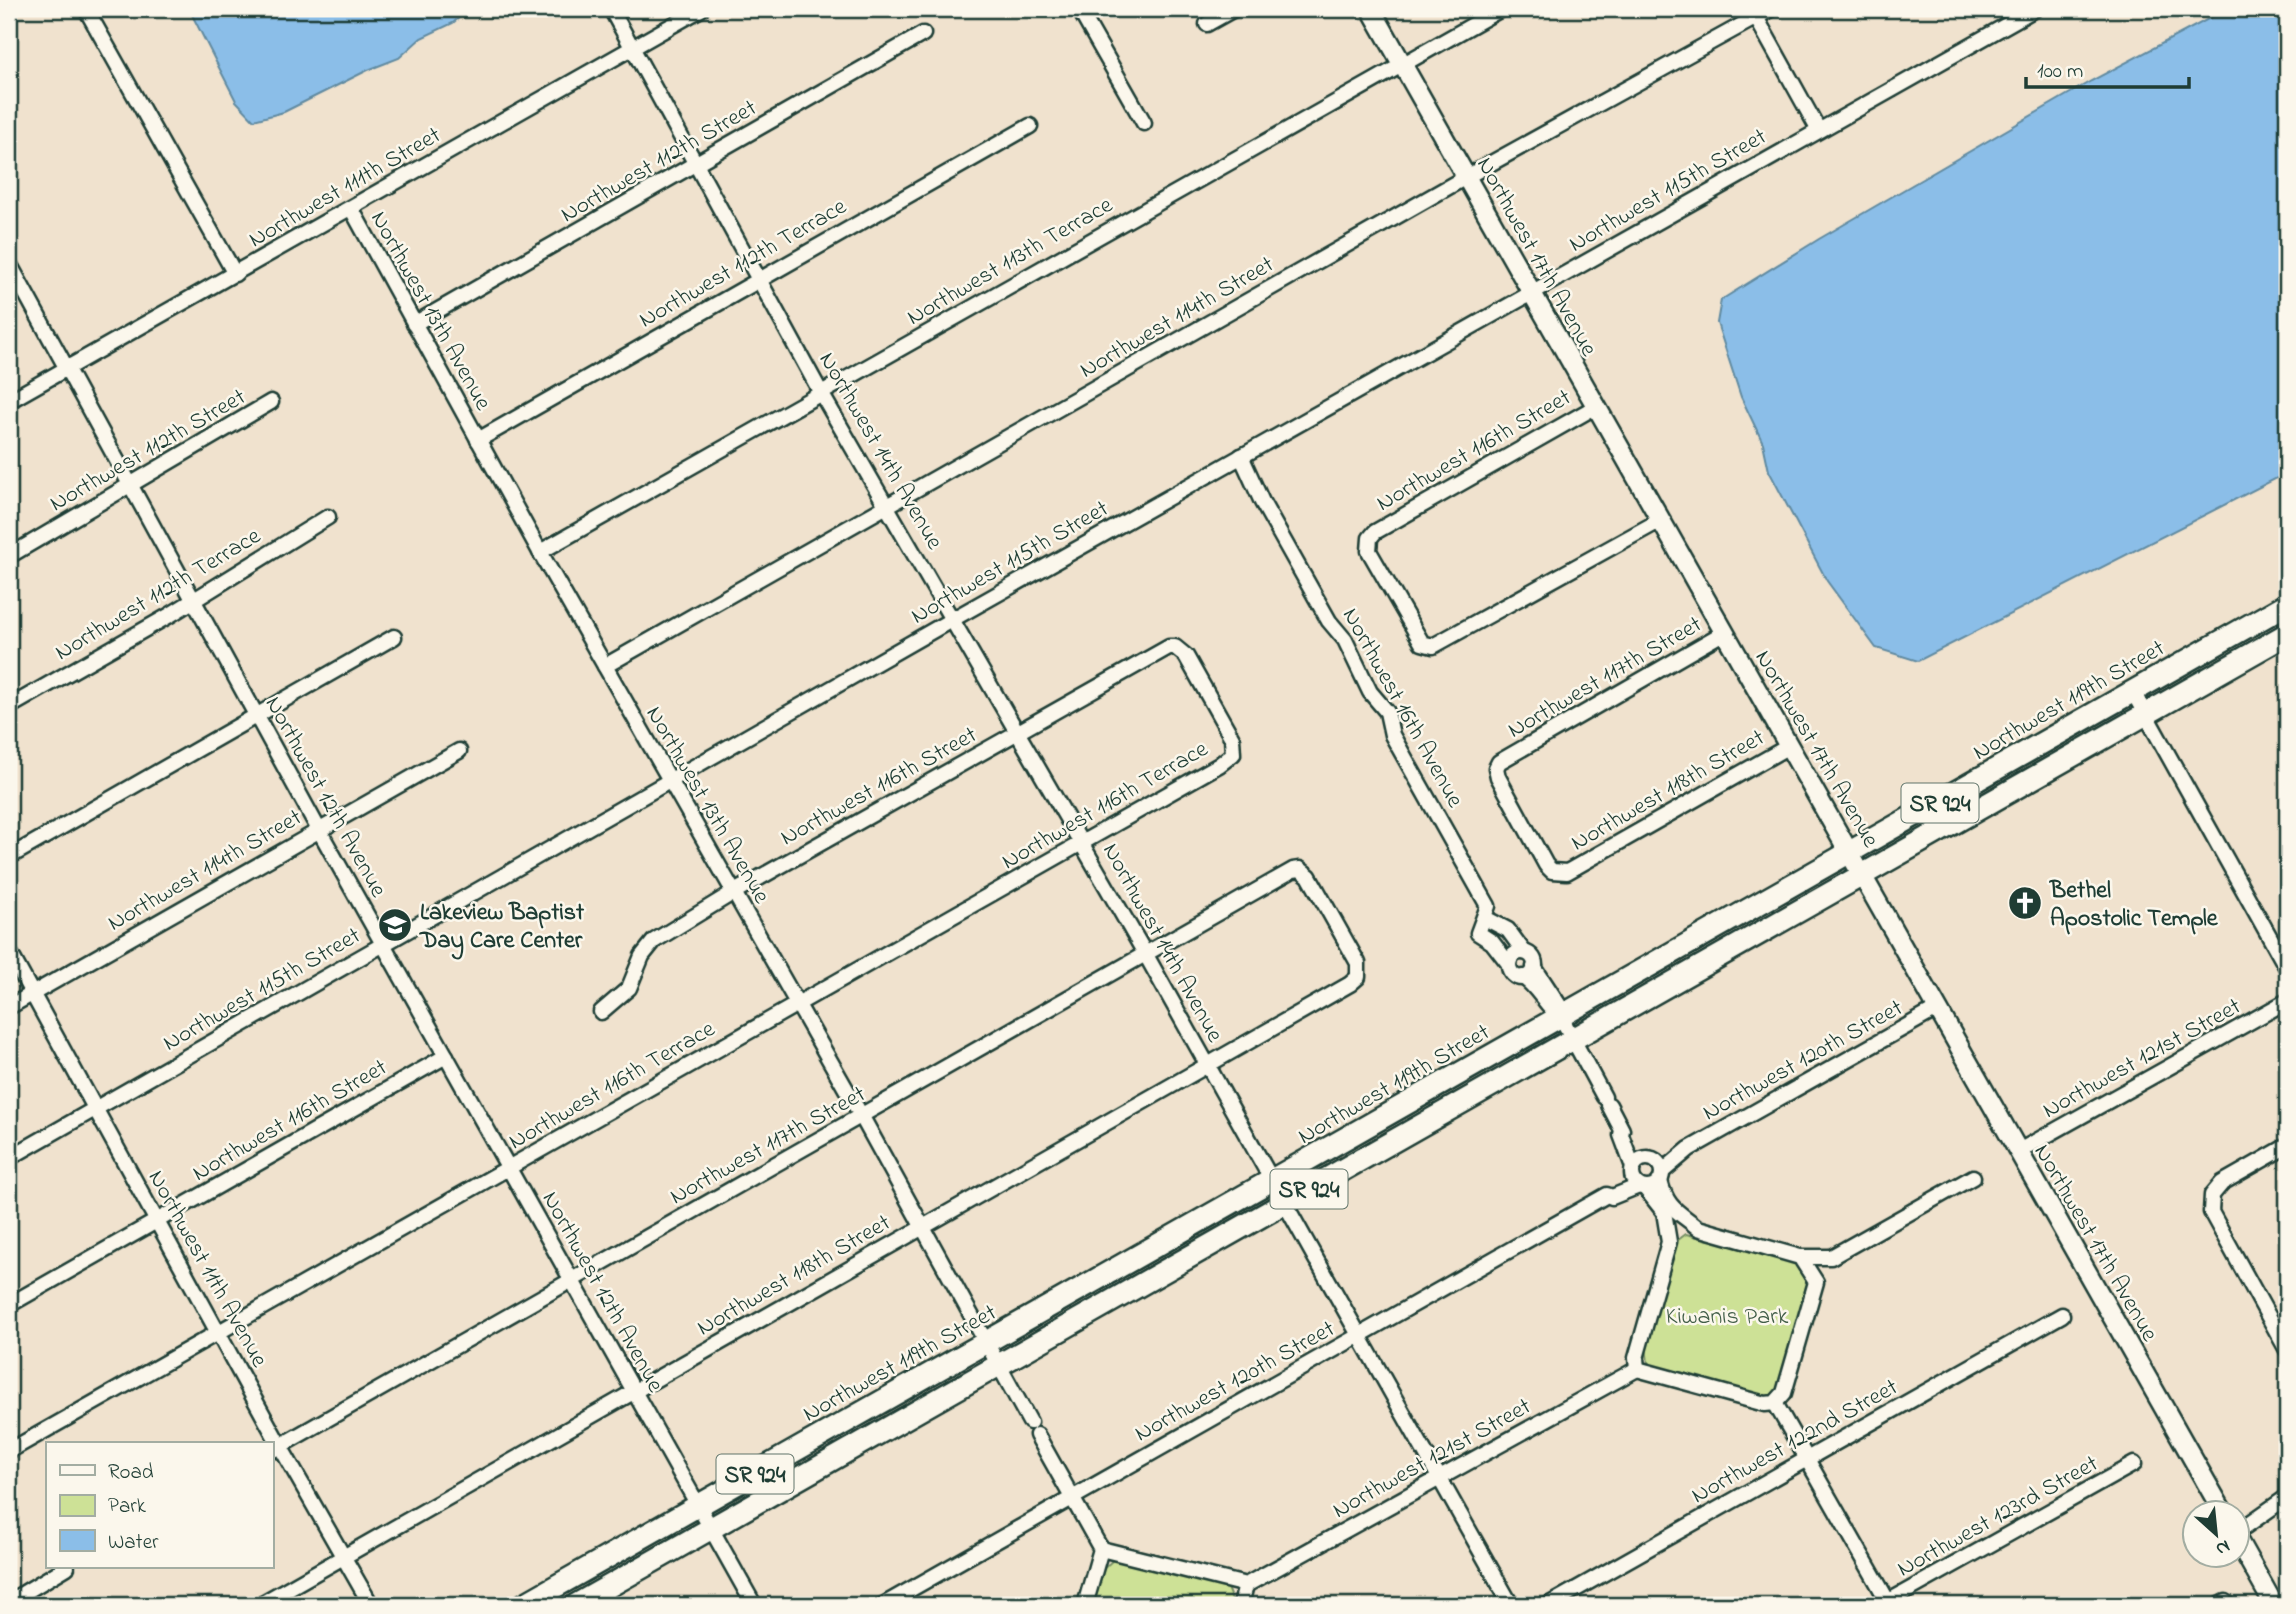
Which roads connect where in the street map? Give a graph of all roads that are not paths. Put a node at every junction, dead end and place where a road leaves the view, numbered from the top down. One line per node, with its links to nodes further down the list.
1 (86, 9): 22 (street)
2 (611, 9): 13 (street, Northwest 14th Avenue)
3 (701, 9): 13 (street, Northwest 111th Street)
4 (1079, 9): 15 (street)
5 (1234, 9): 11 (street)
6 (1371, 9): 14 (main road, Northwest 17th Avenue)
7 (1501, 9): 14 (street, Northwest 113th Terrace)
8 (1771, 9): 10 (street, Northwest 114th Street)
9 (2035, 9): 17 (street, Northwest 115th Street)
10 (1754, 13): 17 (street); 19 (street, Northwest 114th Street)
11 (1207, 24)
12 (923, 34): 18 (street, Northwest 112th Street)
13 (633, 47): 18 (street, Northwest 14th Avenue); 20 (street, Northwest 111th Street)
14 (1402, 63): 19 (main road, Northwest 17th Avenue); 27 (street, Northwest 113th Terrace)
15 (1144, 123)
16 (1030, 126): 23 (street, Northwest 112th Terrace)
17 (1818, 129): 24 (street, Northwest 115th Street)
18 (697, 164): 23 (street, Northwest 14th Avenue); 25 (street, Northwest 112th Street)
19 (1466, 177): 24 (main road, Northwest 17th Avenue); 34 (street, Northwest 114th Street)
20 (351, 208): 22 (street, Northwest 111th Street); 25 (street, Northwest 13th Avenue)
21 (9, 263): 26 (street, Northwest 12th Avenue)
22 (235, 274): 26 (street, Northwest 111th Street)
23 (758, 279): 27 (street, Northwest 14th Avenue); 31 (street, Northwest 112th Terrace)
24 (1532, 294): 30 (main road, Northwest 17th Avenue); 32 (street, Northwest 115th Street)
25 (414, 324): 31 (street, Northwest 13th Avenue)
26 (65, 369): 28 (street, Northwest 111th Street); 33 (street, Northwest 12th Avenue)
27 (821, 393): 34 (street, Northwest 14th Avenue); 37 (street, Northwest 113th Terrace)
28 (9, 401)
29 (271, 402): 33 (street, Northwest 112th Street)
30 (1595, 407): 36 (main road, Northwest 17th Avenue); 36 (street, Northwest 116th Street)
31 (478, 440): 37 (street, Northwest 13th Avenue)
32 (1241, 456): 41 (street, Northwest 115th Street); 62 (street, Northwest 16th Avenue)
33 (128, 486): 38 (street, Northwest 112th Street); 39 (street, Northwest 12th Avenue)
34 (887, 506): 41 (street, Northwest 14th Avenue); 45 (street, Northwest 114th Street)
35 (328, 517): 39 (street, Northwest 112th Terrace)
36 (1659, 521): 42 (main road, Northwest 17th Avenue)
37 (540, 552): 45 (street, Northwest 13th Avenue)
38 (9, 556)
39 (193, 598): 47 (street, Northwest 112th Terrace); 49 (street, Northwest 12th Avenue)
40 (2287, 604): 46 (highway, Northwest 119th Street / SR 924)
41 (953, 619): 50 (street, Northwest 14th Avenue); 54 (street, Northwest 115th Street)
42 (1723, 633): 51 (main road, Northwest 17th Avenue); 59 (street, Northwest 117th Street)
43 (2287, 634): 48 (highway, Northwest 119th Street / SR 924)
44 (394, 637): 49 (street)
45 (605, 666): 54 (street, Northwest 13th Avenue)
46 (2133, 692): 48 (street); 57 (highway, Northwest 119th Street / SR 924)
47 (9, 706)
48 (2145, 715): 60 (highway, Northwest 119th Street / SR 924); 70 (street)
49 (256, 717): 55 (street, Northwest 12th Avenue); 58 (street)
50 (1019, 733): 53 (street, Northwest 116th Street); 56 (street, Northwest 14th Avenue); 61 (street, Northwest 116th Street)
51 (1789, 746): 57 (main road, Northwest 17th Avenue); 59 (street, Northwest 118th Street)
52 (459, 751): 55 (street, Northwest 114th Street)
53 (1233, 754): 56 (street, Northwest 116th Terrace)
54 (669, 780): 61 (street, Northwest 13th Avenue); 65 (street, Northwest 115th Street)
55 (319, 831): 65 (street, Northwest 12th Avenue); 73 (street, Northwest 114th Street)
56 (1082, 844): 68 (street, Northwest 14th Avenue); 75 (street, Northwest 116th Terrace)
57 (1852, 854): 60 (main road, Northwest 17th Avenue); 79 (highway, Northwest 119th Street / SR 924)
58 (9, 857)
59 (1567, 872)
60 (1864, 876): 77 (main road, Northwest 17th Avenue); 80 (highway, Northwest 119th Street / SR 924)
61 (734, 892): 75 (street, Northwest 13th Avenue); 78 (street, Northwest 116th Street)
62 (1486, 912): 63 (street, Northwest 16th Avenue); 64 (street, Northwest 16th Avenue)
63 (1505, 930): 64 (street); 67 (street, Northwest 16th Avenue)
64 (1492, 942): 69 (street, Northwest 16th Avenue)
65 (384, 943): 81 (street, Northwest 12th Avenue); 83 (street, Northwest 115th Street)
66 (9, 951): 73 (street, Northwest 11th Avenue)
67 (1524, 952): 69 (street); 71 (street, Northwest 16th Avenue)
68 (1146, 955): 72 (street, Northwest 117th Street); 82 (street, Northwest 14th Avenue); 84 (street, Northwest 117th Street)
69 (1509, 964): 71 (street, Northwest 16th Avenue)
70 (2287, 968)
71 (1529, 972): 79 (street, Northwest 16th Avenue)
72 (1350, 984): 82 (street, Northwest 118th Street)
73 (32, 993): 76 (street, Northwest 114th Street); 83 (street, Northwest 11th Avenue)
74 (2287, 1001): 88 (street, Northwest 121st Street)
75 (798, 1004): 84 (street, Northwest 13th Avenue); 91 (street, Northwest 116th Terrace)
76 (9, 1007)
77 (1937, 1009): 87 (street, Northwest 120th Street); 88 (main road, Northwest 17th Avenue)
78 (601, 1012)
79 (1561, 1017): 80 (street, Northwest 16th Avenue); 95 (highway, Northwest 119th Street / SR 924)
80 (1574, 1040): 85 (street, Northwest 16th Avenue); 96 (highway, Northwest 119th Street / SR 924)
81 (446, 1056): 91 (street, Northwest 12th Avenue); 97 (street, Northwest 116th Street)
82 (1206, 1065): 95 (street, Northwest 14th Avenue); 98 (street, Northwest 118th Street)
83 (96, 1109): 89 (street, Northwest 115th Street); 97 (street, Northwest 11th Avenue)
84 (862, 1117): 98 (street, Northwest 13th Avenue); 103 (street, Northwest 117th Street)
85 (1622, 1130): 90 (street); 94 (street)
86 (2287, 1146): 110 (street)
87 (1689, 1149): 90 (street, Northwest 120th Street); 92 (street, Northwest 120th Street)
88 (2017, 1152): 125 (main road, Northwest 17th Avenue)
89 (9, 1158)
90 (1650, 1158): 92 (street); 94 (street, Northwest 120th Street)
91 (509, 1169): 103 (street, Northwest 12th Avenue); 107 (street, Northwest 116th Terrace)
92 (1661, 1177): 94 (street, Northwest 120th Street); 99 (street)
93 (1973, 1177): 101 (street)
94 (1637, 1178): 100 (street); 108 (street, Northwest 120th Street)
95 (1273, 1181): 96 (street, Northwest 14th Avenue); 109 (highway, Northwest 119th Street / SR 924)
96 (1285, 1203): 108 (street, Northwest 14th Avenue); 111 (highway, Northwest 119th Street / SR 924)
97 (157, 1220): 105 (street, Northwest 116th Street); 107 (street, Northwest 11th Avenue)
98 (923, 1226): 109 (street, Northwest 13th Avenue); 113 (street, Northwest 118th Street)
99 (1698, 1228): 100 (street); 102 (street)
100 (1669, 1242): 112 (street)
101 (1831, 1257): 102 (street); 104 (street)
102 (1800, 1258): 104 (street)
103 (571, 1280): 113 (street, Northwest 12th Avenue); 118 (street, Northwest 117th Street)
104 (1815, 1282): 114 (street)
105 (9, 1305)
106 (2062, 1315): 120 (street, Northwest 122nd Street)
107 (218, 1332): 117 (street, Northwest 11th Avenue); 119 (street, Northwest 116th Terrace)
108 (1359, 1335): 122 (street, Northwest 14th Avenue); 123 (street, Northwest 120th Street)
109 (987, 1343): 111 (street, Northwest 13th Avenue); 126 (highway, Northwest 119th Street / SR 924)
110 (2287, 1350)
111 (998, 1366): 115 (street, Northwest 13th Avenue); 128 (highway, Northwest 119th Street / SR 924)
112 (1637, 1369): 114 (street); 122 (street, Northwest 121st Street)
113 (634, 1392): 126 (street, Northwest 12th Avenue); 130 (street, Northwest 118th Street)
114 (1775, 1403): 120 (street)
115 (1030, 1422)
116 (1037, 1435): 123 (street)
117 (273, 1442)
118 (276, 1449): 130 (street, Northwest 11th Avenue)
119 (9, 1451)
120 (1807, 1459): 135 (street); 145 (street, Northwest 122nd Street)
121 (2134, 1464): 135 (street, Northwest 123rd Street)
122 (1439, 1478): 133 (street, Northwest 121st Street); 144 (street, Northwest 14th Avenue)
123 (1074, 1497): 129 (street); 141 (street, Northwest 120th Street)
124 (2287, 1497): 127 (street)
125 (2214, 1498)
126 (699, 1505): 128 (street, Northwest 12th Avenue); 138 (highway, Northwest 119th Street / SR 924)
127 (2250, 1525)
128 (712, 1529): 139 (highway, Northwest 119th Street / SR 924); 140 (street, Northwest 12th Avenue)
129 (1101, 1549): 133 (street); 142 (street)
130 (343, 1558): 136 (street, Northwest 118th Street); 137 (street, Northwest 11th Avenue)
131 (2250, 1561): 146 (main road)
132 (64, 1568): 134 (street)
133 (1246, 1585): 143 (street)
134 (9, 1602)
135 (1887, 1604)
136 (259, 1605)
137 (371, 1605)
138 (523, 1605)
139 (576, 1605)
140 (754, 1605)
141 (883, 1605)
142 (1085, 1605)
143 (1241, 1605)
144 (1511, 1605)
145 (1548, 1605)
146 (2274, 1605)

